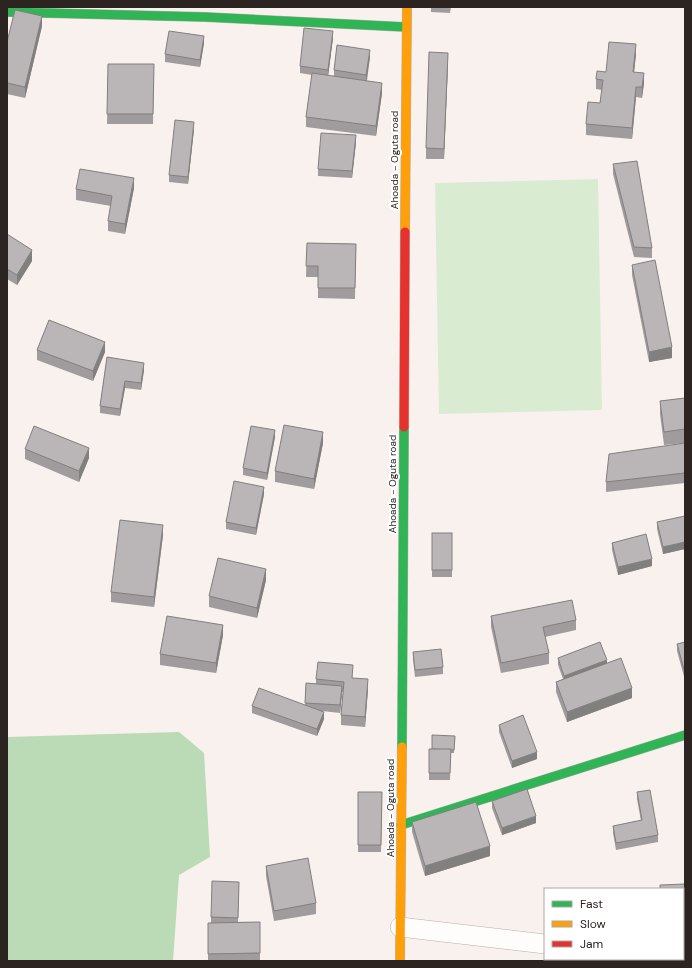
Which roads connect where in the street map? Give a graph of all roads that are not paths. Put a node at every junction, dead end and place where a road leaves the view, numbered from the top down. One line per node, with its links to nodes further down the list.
1 (406, 7): 3 (main road, Ahoada - Oguta road)
2 (7, 12): 3 (main road)
3 (406, 27): 5 (main road, Ahoada - Oguta road)
4 (685, 735): 5 (main road)
5 (400, 825): 6 (main road, Ahoada - Oguta road)
6 (400, 927): 7 (street); 10 (main road, Ahoada - Oguta road)
7 (544, 944)
8 (672, 960): 9 (street)
9 (682, 960)
10 (400, 961)

